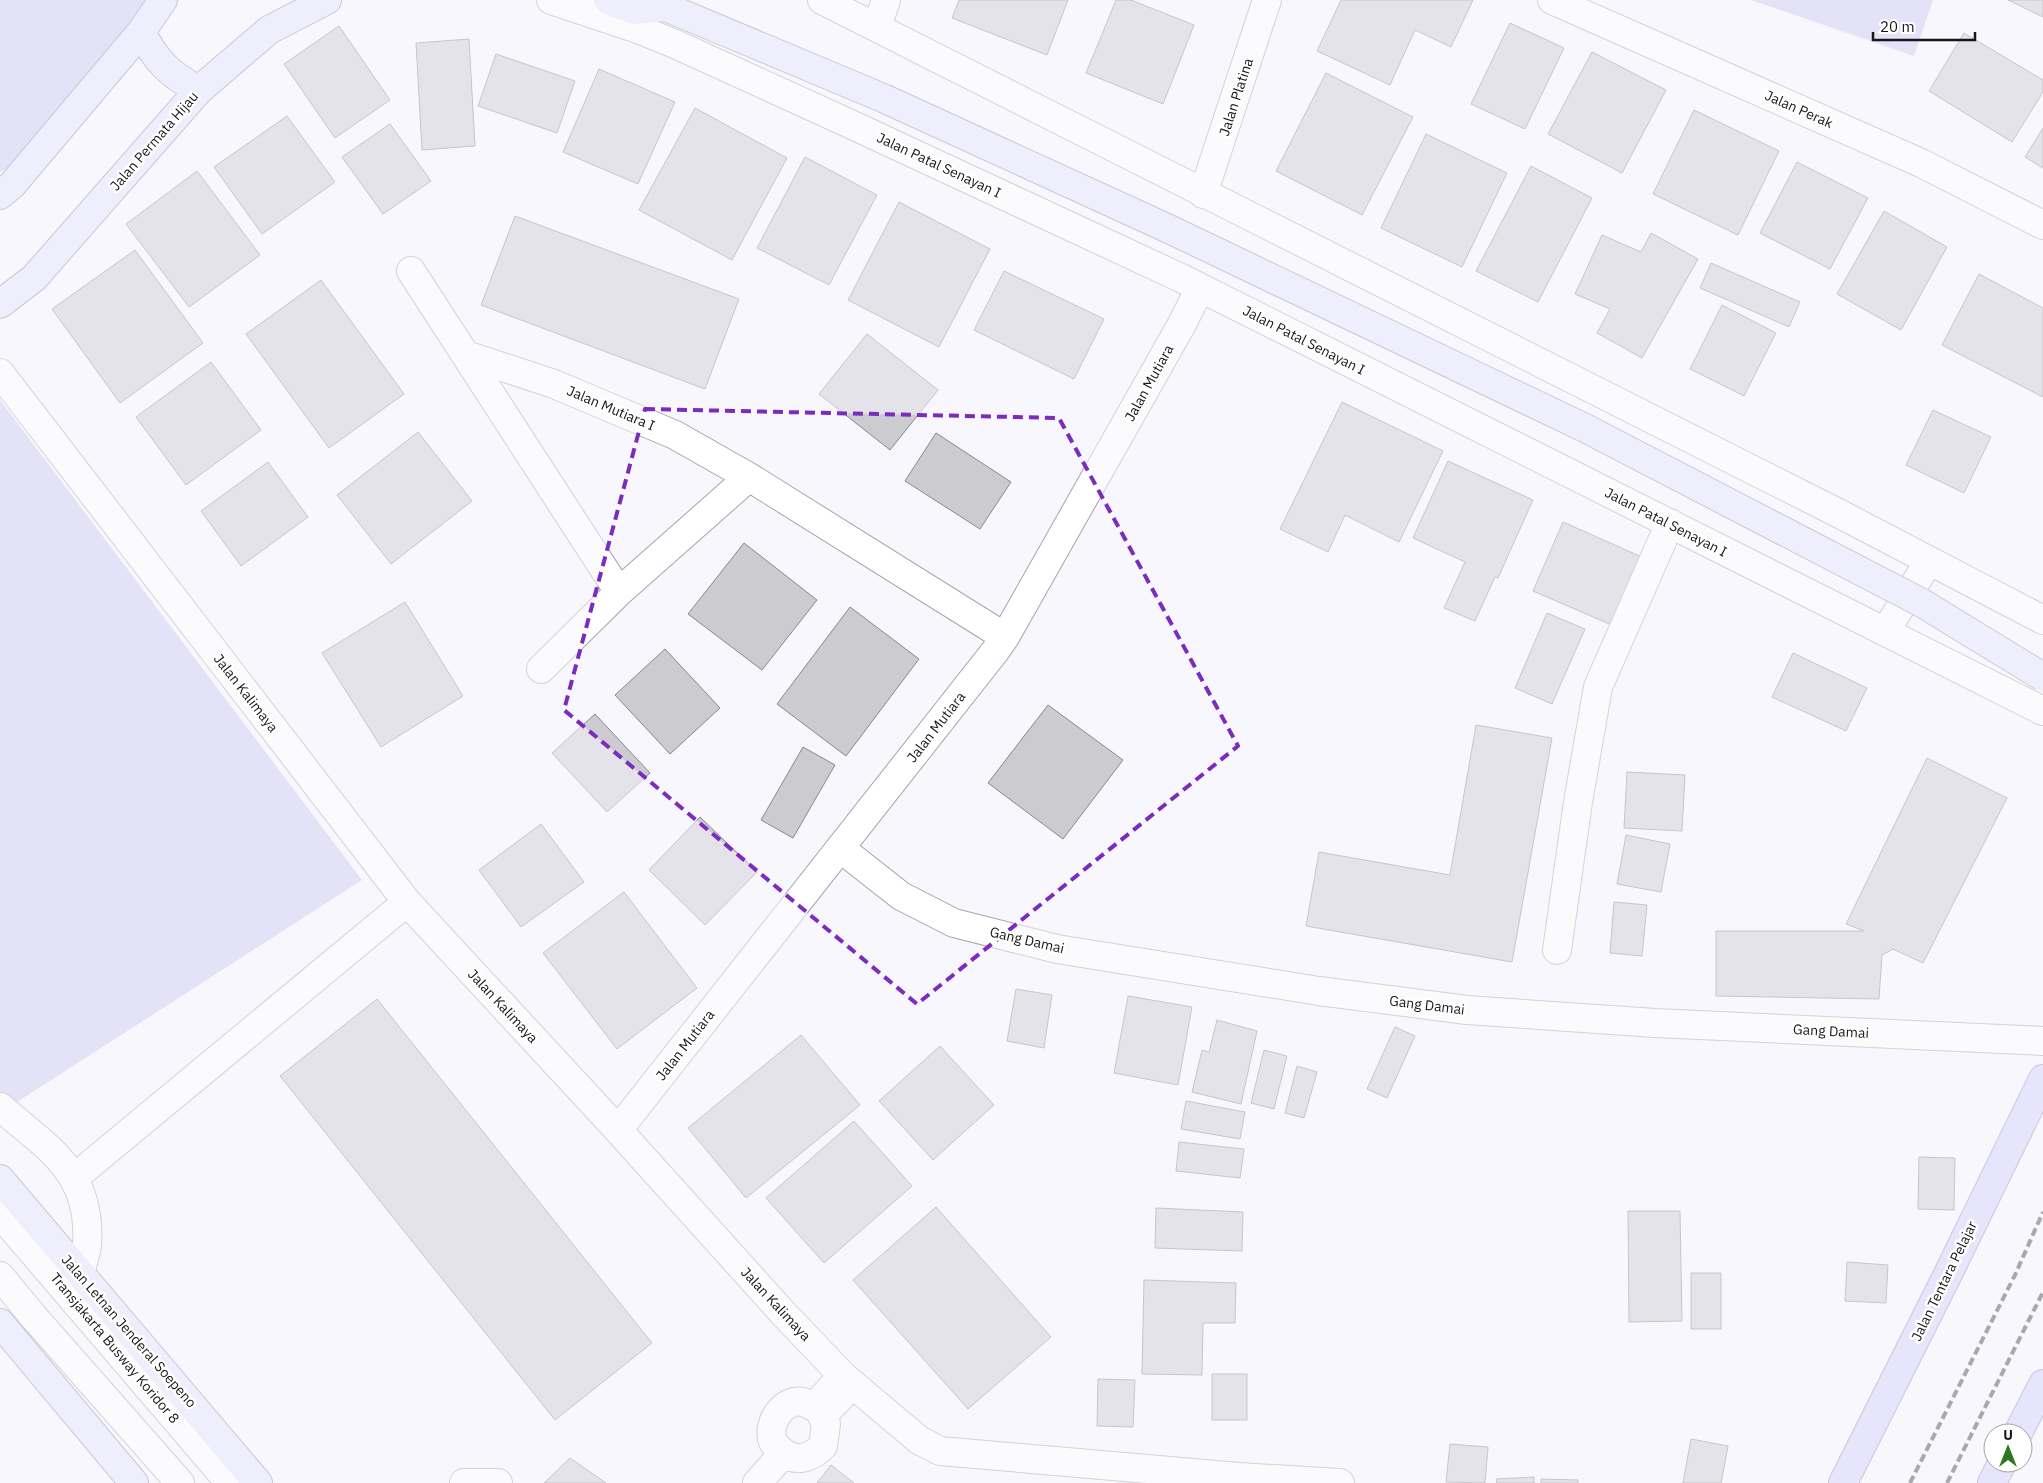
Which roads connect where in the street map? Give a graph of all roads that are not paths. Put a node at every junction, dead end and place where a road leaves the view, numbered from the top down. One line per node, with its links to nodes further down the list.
1 (163, 0): 11 (main road)
2 (327, 0): 12 (main road, Jalan Permata Hijau)
3 (551, 0): 17 (street, Jalan Patal Senayan I)
4 (608, 0): 9 (main road)
5 (822, 0): 10 (street)
6 (886, 0): 10 (street)
7 (1267, 0): 13 (street, Jalan Platina)
8 (1552, 0): 15 (street, Jalan Perak)
9 (663, 4): 29 (main road, bridge)
10 (877, 27): 13 (street)
11 (140, 32): 12 (main road); 14 (main road)
12 (199, 90): 18 (main road, Jalan Permata Hijau)
13 (1203, 194): 23 (street)
14 (0, 195)
15 (2043, 225)
16 (411, 271): 19 (street)
17 (1200, 288): 22 (street, Jalan Patal Senayan I); 27 (street, Jalan Mutiara)
18 (0, 304)
19 (466, 355): 21 (street, Jalan Mutiara I); 24 (street)
20 (0, 373): 32 (street, Jalan Kalimaya)
21 (749, 477): 24 (street); 27 (street, Jalan Mutiara I)
22 (1670, 524): 26 (street, Jalan Patal Senayan I); 33 (street)
23 (1929, 561): 25 (street); 26 (street)
24 (620, 592): 28 (street)
25 (2043, 620)
26 (1885, 632): 30 (street, Jalan Patal Senayan I)
27 (1006, 637): 31 (street, Jalan Mutiara)
28 (541, 669)
29 (2043, 677)
30 (2043, 711)
31 (840, 848): 34 (street, Gang Damai); 37 (street, Jalan Mutiara)
32 (407, 902): 37 (street, Jalan Kalimaya); 38 (street)
33 (1557, 950)
34 (2043, 1041)
35 (2043, 1079): 57 (highway, Jalan Tentara Pelajar)
36 (0, 1106): 38 (street)
37 (618, 1130): 44 (street, Jalan Kalimaya)
38 (74, 1178): 41 (street)
39 (0, 1179): 41 (main road, Jalan Letnan Jenderal Soepeno)
40 (0, 1214): 51 (street, Transjakarta Busway Koridor 8)
41 (80, 1274): 52 (main road, Jalan Letnan Jenderal Soepeno)
42 (0, 1276): 50 (street)
43 (0, 1324): 49 (main road)
44 (848, 1380): 47 (street); 47 (street); 48 (street, Jalan Kalimaya)
45 (2043, 1384): 46 (highway)
46 (2023, 1423)
47 (784, 1453): 55 (street)
48 (1120, 1475): 56 (street, Jalan Kalimaya)
49 (134, 1483)
50 (180, 1483)
51 (230, 1483)
52 (258, 1483)
53 (464, 1483): 54 (street)
54 (498, 1483)
55 (757, 1483)
56 (1340, 1483)
57 (1843, 1483)

